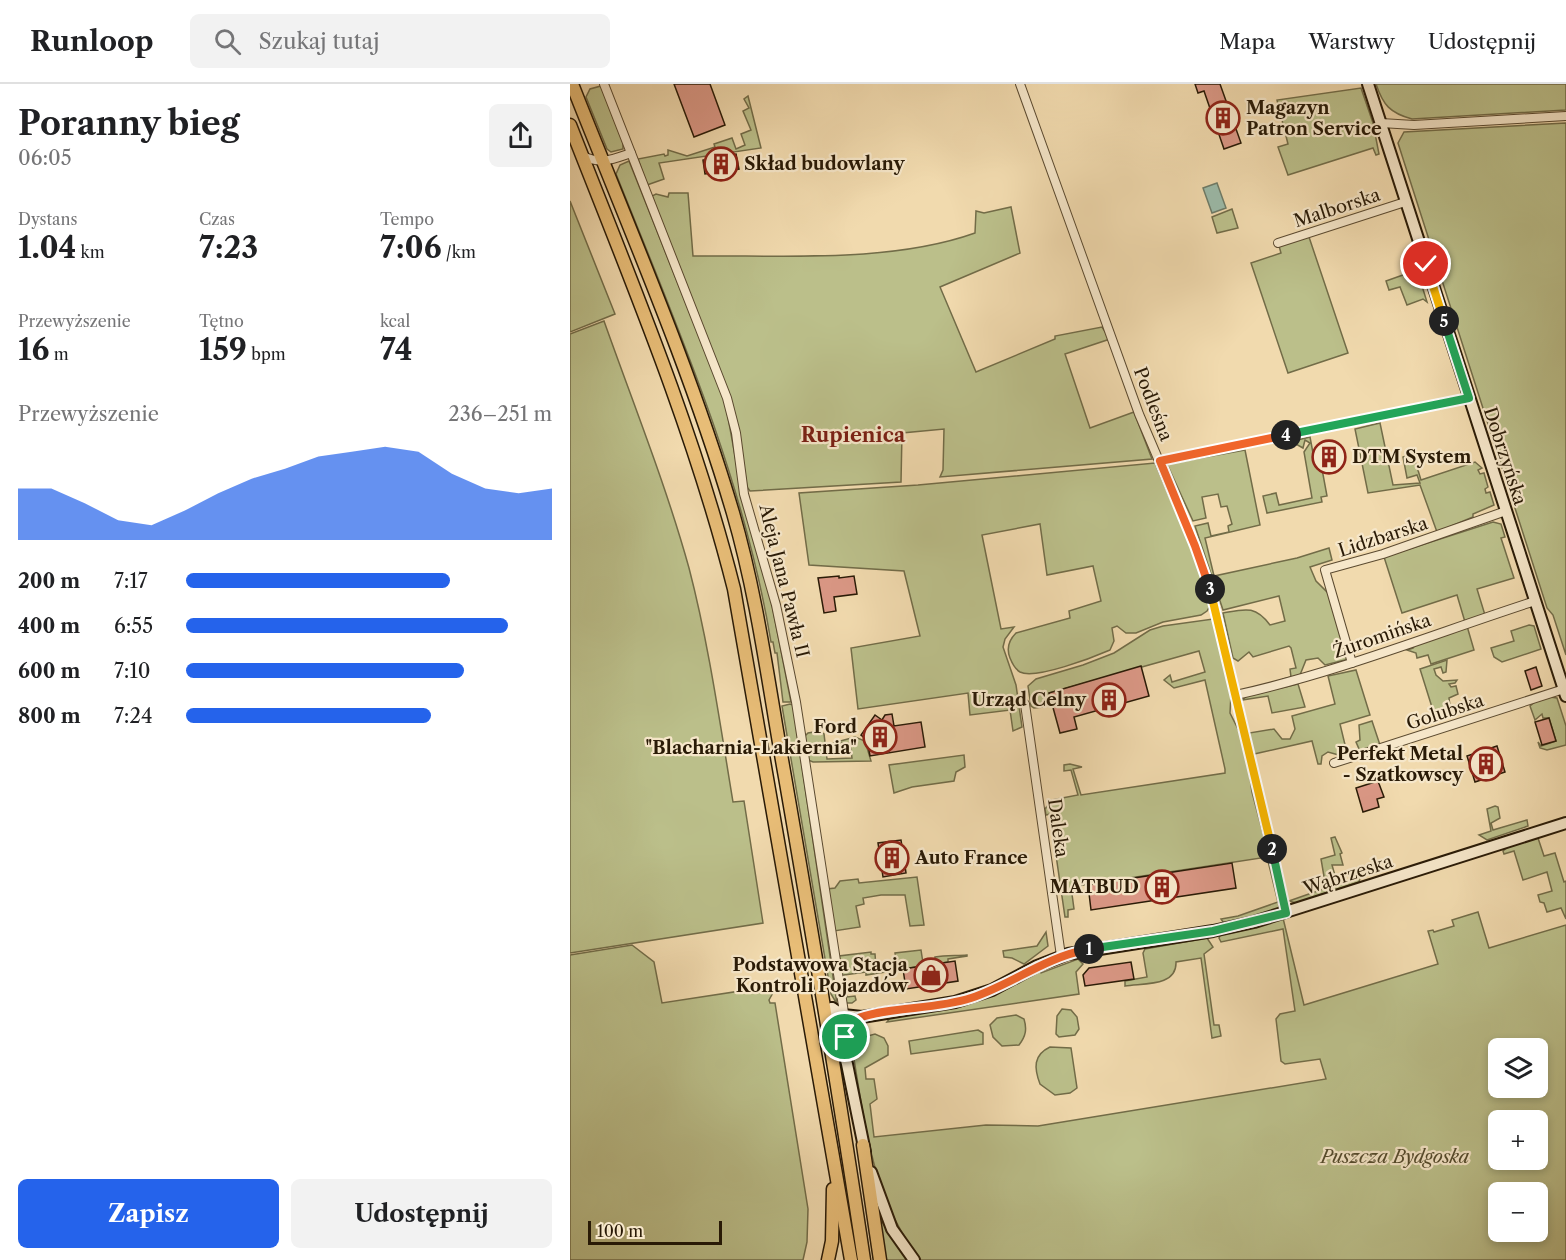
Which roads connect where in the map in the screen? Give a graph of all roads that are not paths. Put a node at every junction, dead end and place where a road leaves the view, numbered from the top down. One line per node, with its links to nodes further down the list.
1 (572, 84): 10 (main road, Aleja Jana Pawła II)
2 (604, 84): 8 (street, Aleja Jana Pawła II)
3 (1020, 84): 14 (street, Podleśna)
4 (1368, 84): 6 (street, Dobrzyńska)
5 (1566, 117): 6 (street)
6 (1381, 123): 11 (street, Dobrzyńska)
7 (570, 125): 9 (main road)
8 (631, 153): 10 (street); 27 (street, Aleja Jana Pawła II)
9 (582, 155): 10 (street); 31 (main road)
10 (603, 162): 25 (main road, Aleja Jana Pawła II)
11 (1405, 202): 12 (street, Malborska); 13 (street, Dobrzyńska)
12 (1278, 243)
13 (1469, 398): 14 (street); 15 (street, Dobrzyńska)
14 (1160, 461): 19 (street, Podleśna)
15 (1506, 511): 16 (street, Dobrzyńska); 17 (street, Lidzbarska)
16 (1535, 601): 17 (street, Żuromińska); 18 (street, Dobrzyńska)
17 (1352, 663): 19 (street, Żuromińska)
18 (1565, 693): 21 (street, Golubska)
19 (1236, 695): 23 (street, Podleśna)
20 (1025, 704): 24 (street, Daleka)
21 (1335, 763)
22 (1566, 824): 23 (street, Wąbrzeska)
23 (1286, 913): 24 (street, Wąbrzeska)
24 (1061, 956): 28 (street, Wąbrzeska)
25 (818, 974): 26 (main road); 34 (main road)
26 (832, 1008): 27 (street, Wąbrzeska); 29 (street)
27 (843, 1015): 28 (street, Wąbrzeska); 29 (street, Aleja Jana Pawła II)
28 (862, 1017): 29 (street)
29 (844, 1038): 30 (street)
30 (863, 1145): 35 (main road); 36 (street)
31 (833, 1155): 32 (main road); 33 (main road)
32 (828, 1260)
33 (851, 1260)
34 (864, 1260)
35 (880, 1260)
36 (914, 1260)

